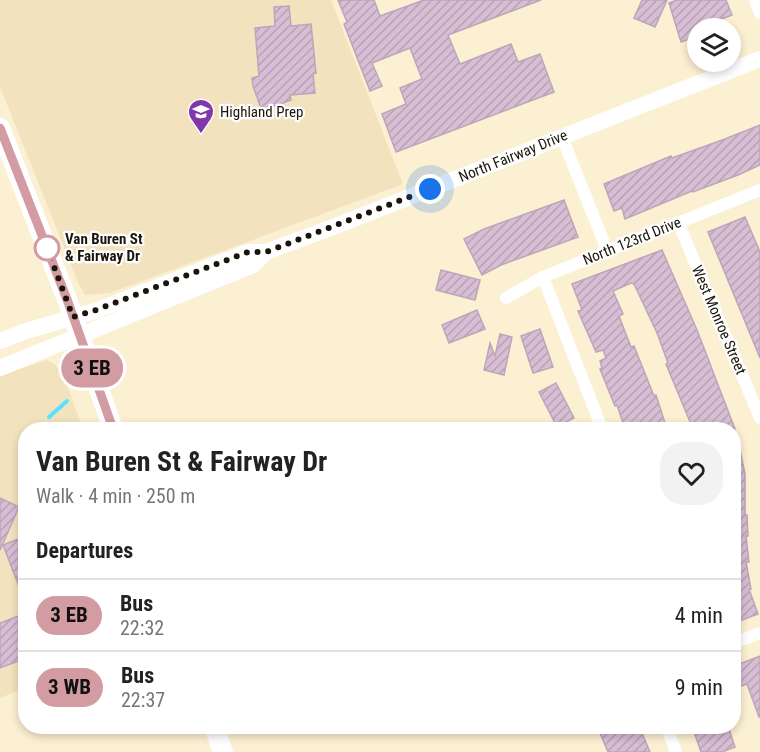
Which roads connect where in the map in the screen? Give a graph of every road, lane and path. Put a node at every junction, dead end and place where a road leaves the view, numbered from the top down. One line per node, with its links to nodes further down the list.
1 (755, 0): 2 (street)
2 (760, 13)
3 (760, 59): 5 (street, North Fairway Drive)
4 (0, 128): 11 (main road)
5 (562, 137): 8 (street); 11 (street, North Fairway Drive)
6 (760, 190): 7 (street, North 123rd Drive)
7 (678, 222): 8 (street, North 123rd Drive); 14 (street, West Monroe Street)
8 (607, 250): 9 (street, North 123rd Drive)
9 (543, 277): 10 (street, North 123rd Drive); 16 (street)
10 (506, 298)
11 (76, 326): 12 (street, North Fairway Drive); 13 (street, North Fairway Drive); 15 (main road)
12 (0, 340)
13 (0, 368)
14 (760, 418)
15 (110, 422)
16 (599, 422)
17 (760, 633): 18 (street)
18 (741, 641)
19 (217, 734): 21 (main road)
20 (669, 734): 22 (street)
21 (223, 752)
22 (676, 752)

